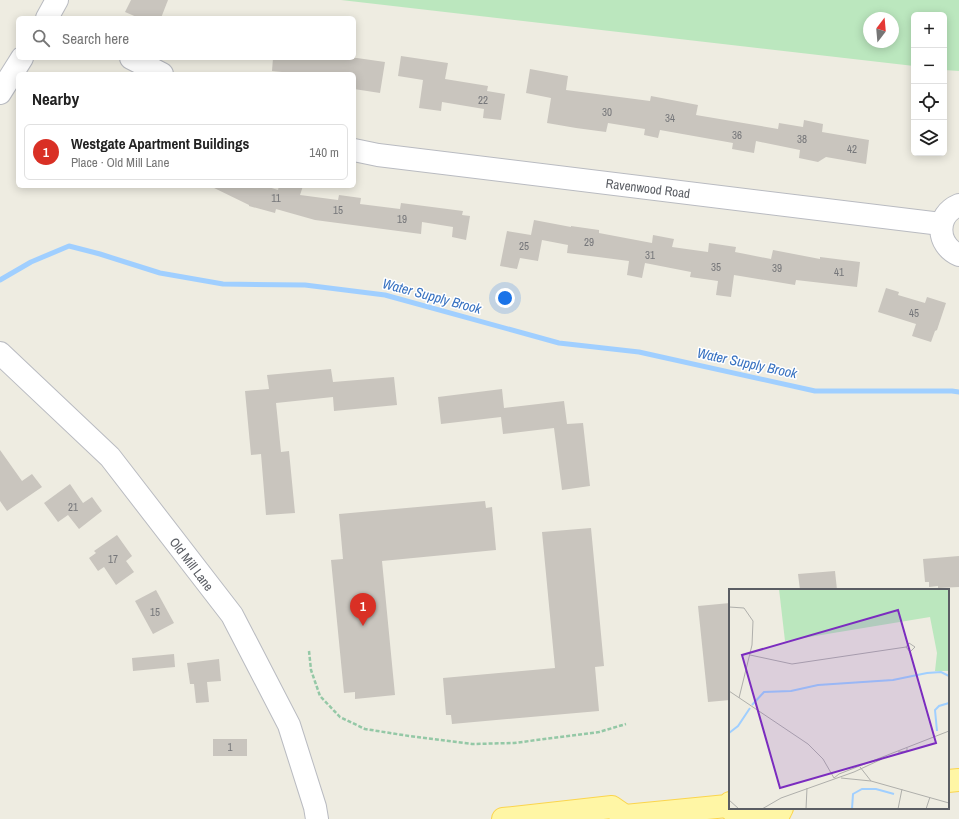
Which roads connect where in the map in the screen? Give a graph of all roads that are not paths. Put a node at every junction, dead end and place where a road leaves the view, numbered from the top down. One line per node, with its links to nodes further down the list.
1 (21, 60): 4 (street)
2 (135, 60): 3 (street)
3 (158, 72)
4 (0, 93)
5 (356, 150): 7 (street, Ravenwood Road)
6 (959, 205): 7 (street)
7 (942, 224): 8 (street)
8 (959, 256)
9 (0, 353): 16 (street, Old Mill Lane)
10 (959, 780): 11 (main road)
11 (949, 781)
12 (729, 804): 15 (main road)
13 (733, 809): 14 (main road)
14 (782, 809)
15 (623, 817): 17 (main road)
16 (317, 819)
17 (503, 819)

